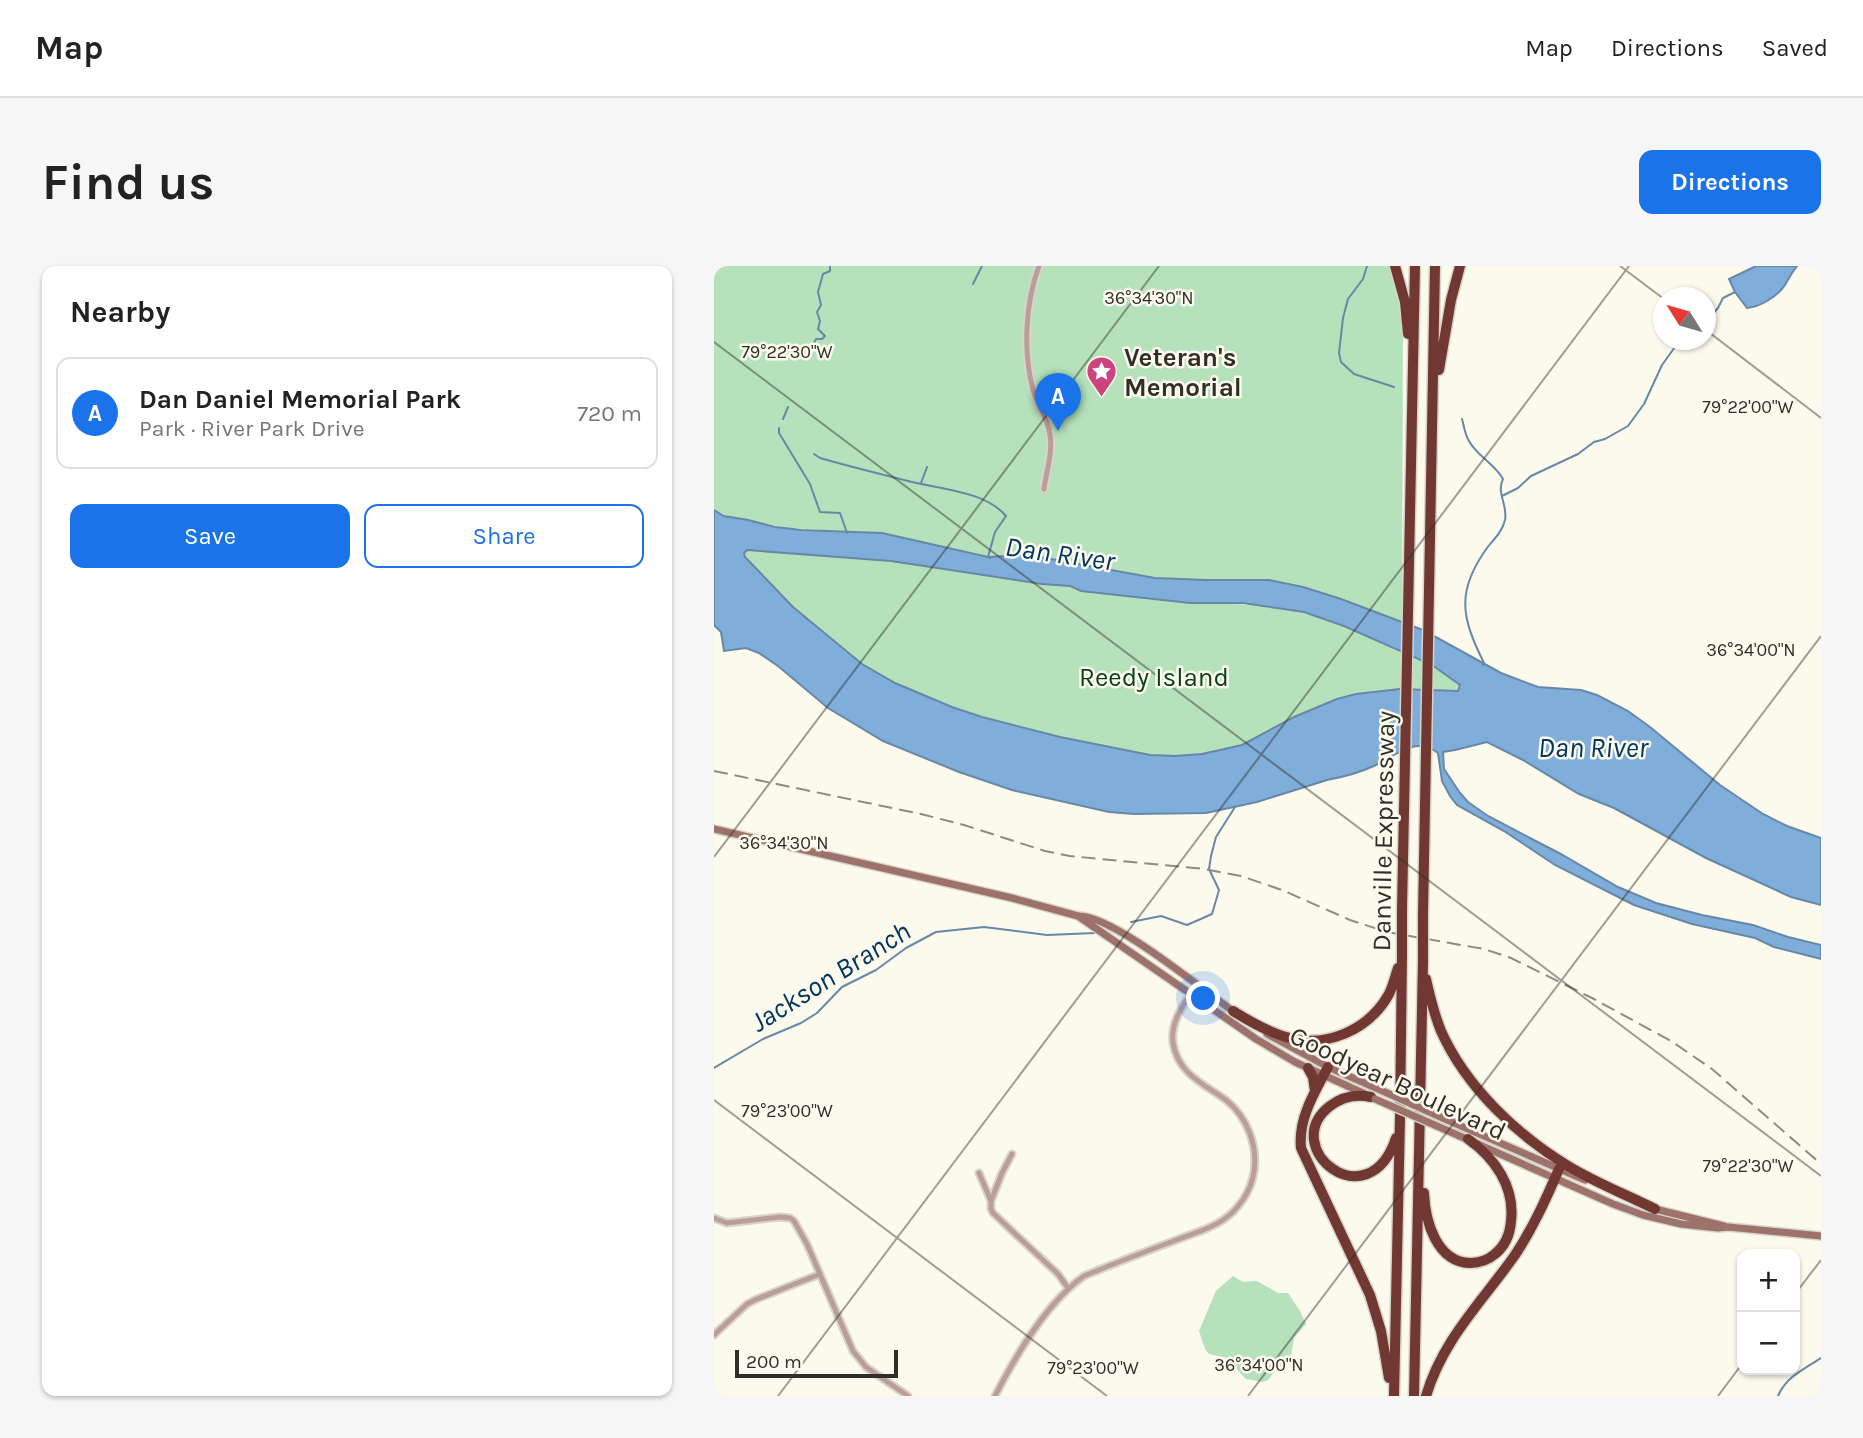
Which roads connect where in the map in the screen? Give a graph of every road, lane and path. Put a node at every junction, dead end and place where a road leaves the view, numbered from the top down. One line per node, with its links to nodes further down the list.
1 (1039, 266): 8 (street)
2 (1395, 266): 6 (highway)
3 (1415, 266): 6 (highway, Danville Expressway)
4 (1435, 266): 7 (highway, Danville Expressway)
5 (1460, 266): 7 (highway)
6 (1412, 429): 11 (highway, Danville Expressway, bridge)
7 (1432, 468): 12 (highway, Danville Expressway, bridge)
8 (1044, 489)
9 (714, 829): 10 (main road, Goodyear Boulevard)
10 (1078, 916): 13 (main road, Goodyear Boulevard); 14 (main road, Goodyear Boulevard)
11 (1402, 956): 15 (highway); 20 (highway, Danville Expressway)
12 (1423, 965): 23 (highway, Danville Expressway); 27 (highway)
13 (1197, 985): 14 (street); 15 (main road, Goodyear Boulevard)
14 (1191, 993): 16 (main road, Goodyear Boulevard); 32 (street)
15 (1233, 1011): 17 (main road, Goodyear Boulevard)
16 (1308, 1068): 17 (main road, Goodyear Boulevard); 18 (highway)
17 (1326, 1071): 18 (highway); 19 (main road, Goodyear Boulevard)
18 (1315, 1092): 37 (highway)
19 (1374, 1094): 20 (highway); 21 (main road, Goodyear Boulevard, bridge); 25 (main road, Goodyear Boulevard, bridge)
20 (1400, 1124): 37 (highway, Danville Expressway)
21 (1468, 1139): 23 (highway); 25 (main road, Goodyear Boulevard)
22 (1012, 1154): 26 (street)
23 (1419, 1162): 38 (highway, Danville Expressway)
24 (979, 1173): 26 (street)
25 (1557, 1173): 27 (main road, Goodyear Boulevard); 29 (main road, Goodyear Boulevard); 39 (highway)
26 (991, 1201): 32 (street)
27 (1655, 1209): 29 (main road, Goodyear Boulevard)
28 (714, 1218): 31 (street)
29 (1728, 1227): 30 (main road, Goodyear Boulevard)
30 (1821, 1236)
31 (820, 1274): 33 (street); 34 (street)
32 (1068, 1288): 36 (street)
33 (714, 1335)
34 (897, 1393): 35 (street)
35 (908, 1396)
36 (996, 1396)
37 (1392, 1396)
38 (1415, 1396)
39 (1426, 1396)

